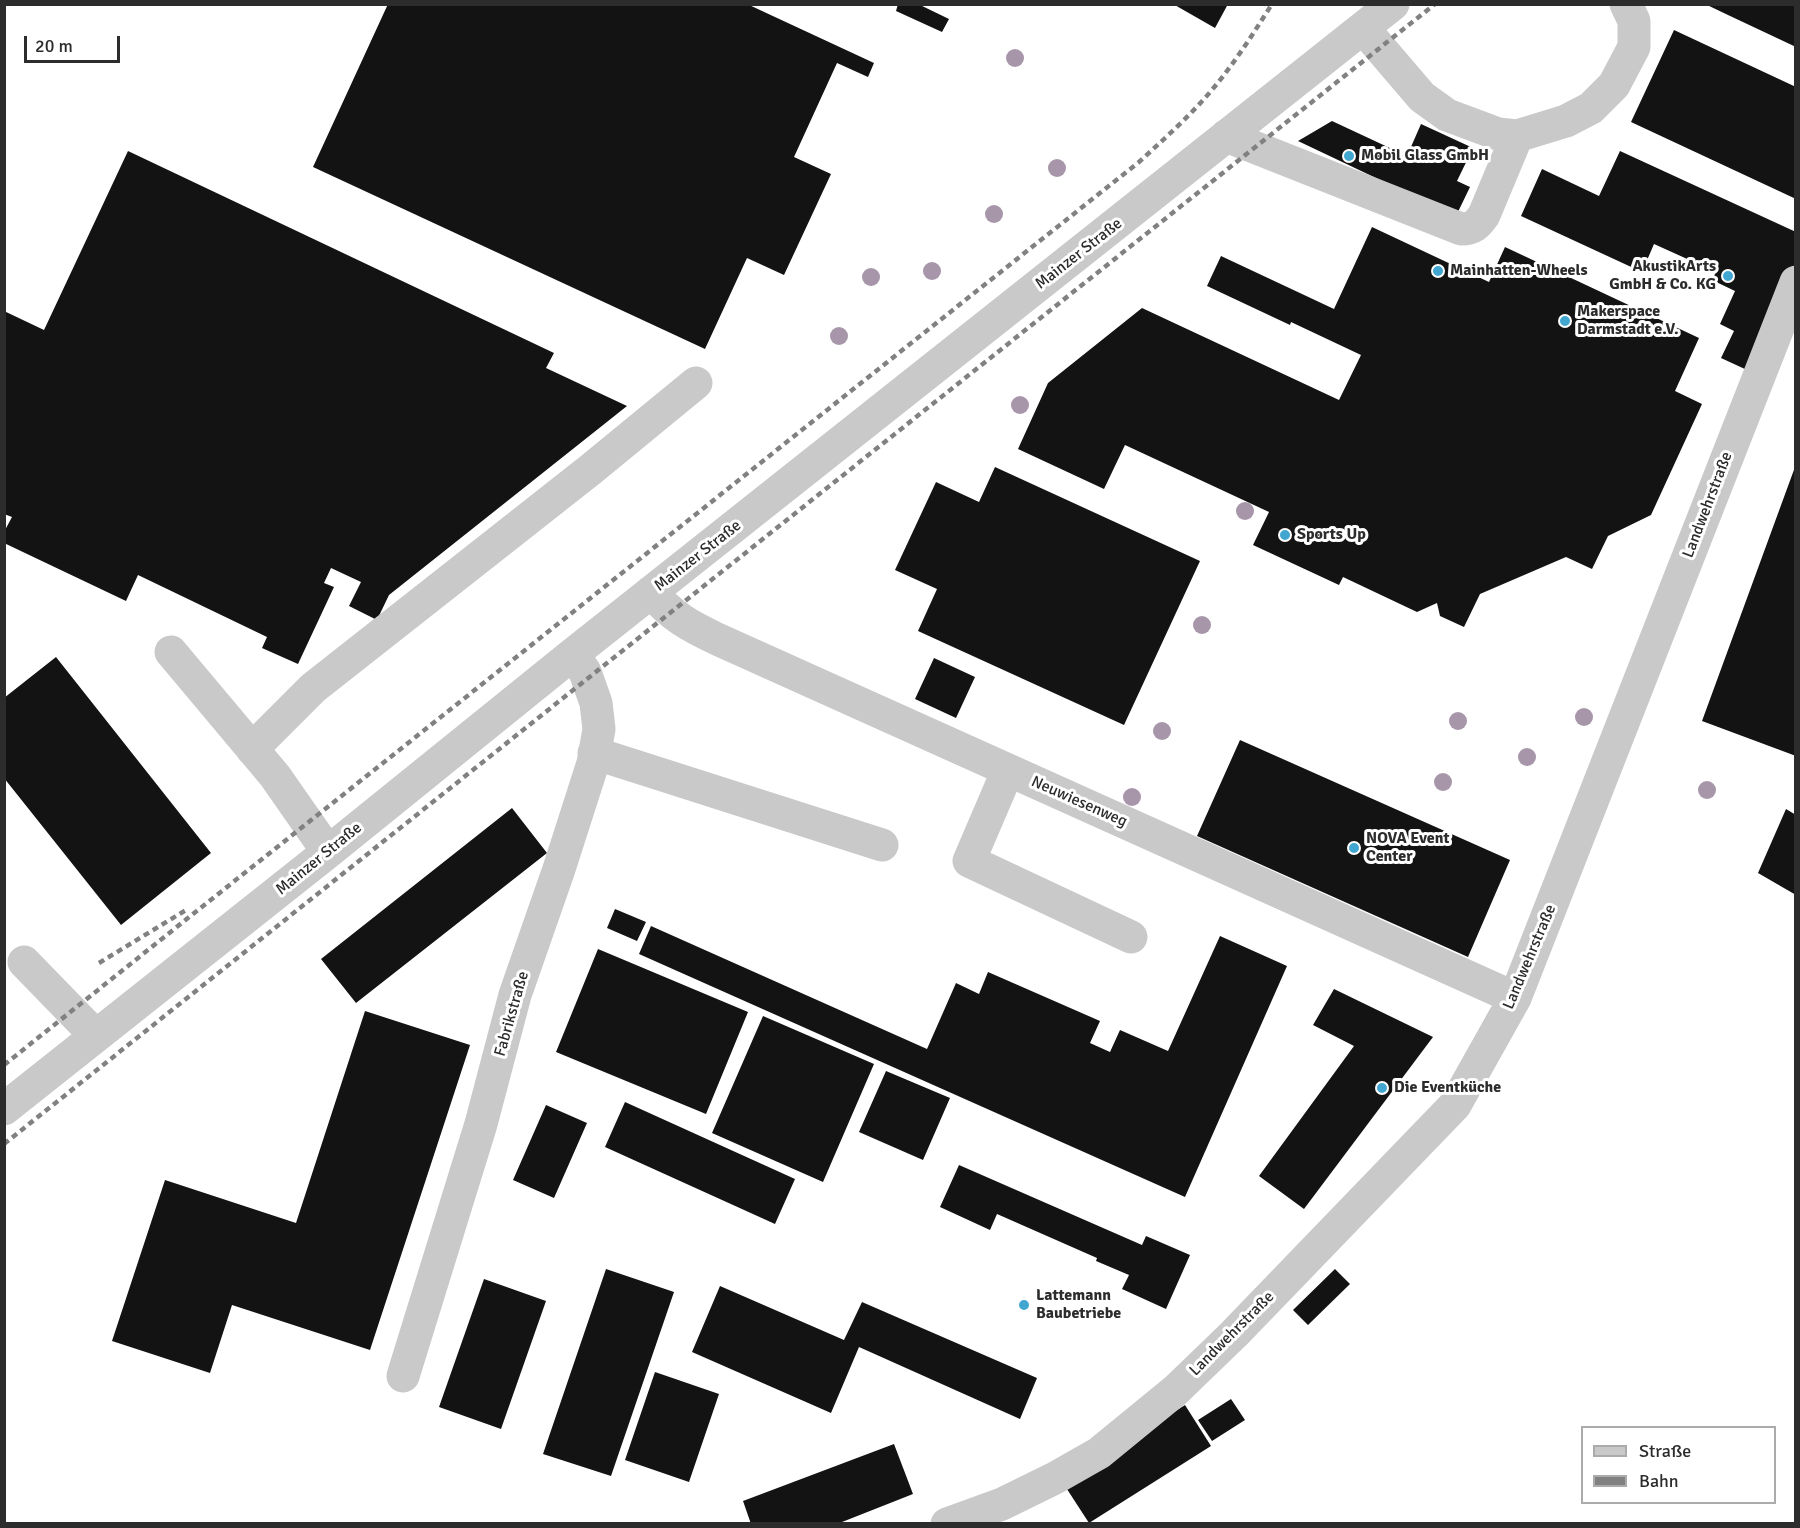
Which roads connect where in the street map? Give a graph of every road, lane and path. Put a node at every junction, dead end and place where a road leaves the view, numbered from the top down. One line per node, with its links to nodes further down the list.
1 (1393, 4): 3 (street, Mainzer Straße)
2 (1626, 4): 5 (street)
3 (1363, 28): 4 (street, Mainzer Straße); 5 (street)
4 (1226, 136): 5 (street); 8 (street, Mainzer Straße)
5 (1517, 136)
6 (1796, 282): 18 (street, Landwehrstraße)
7 (696, 383): 11 (street)
8 (651, 592): 10 (street, Mainzer Straße); 13 (street, Neuwiesenweg)
9 (171, 652): 11 (street)
10 (573, 654): 12 (street, Fabrikstraße); 15 (street, Mainzer Straße)
11 (252, 749): 15 (street)
12 (594, 753): 14 (street); 21 (street, Fabrikstraße)
13 (1008, 770): 16 (street); 18 (street, Neuwiesenweg)
14 (882, 845)
15 (328, 852): 19 (street, Mainzer Straße)
16 (1131, 936)
17 (24, 962): 19 (street)
18 (1515, 998): 22 (street, Landwehrstraße)
19 (96, 1036): 20 (street, Mainzer Straße)
20 (4, 1108)
21 (403, 1376)
22 (946, 1524)

